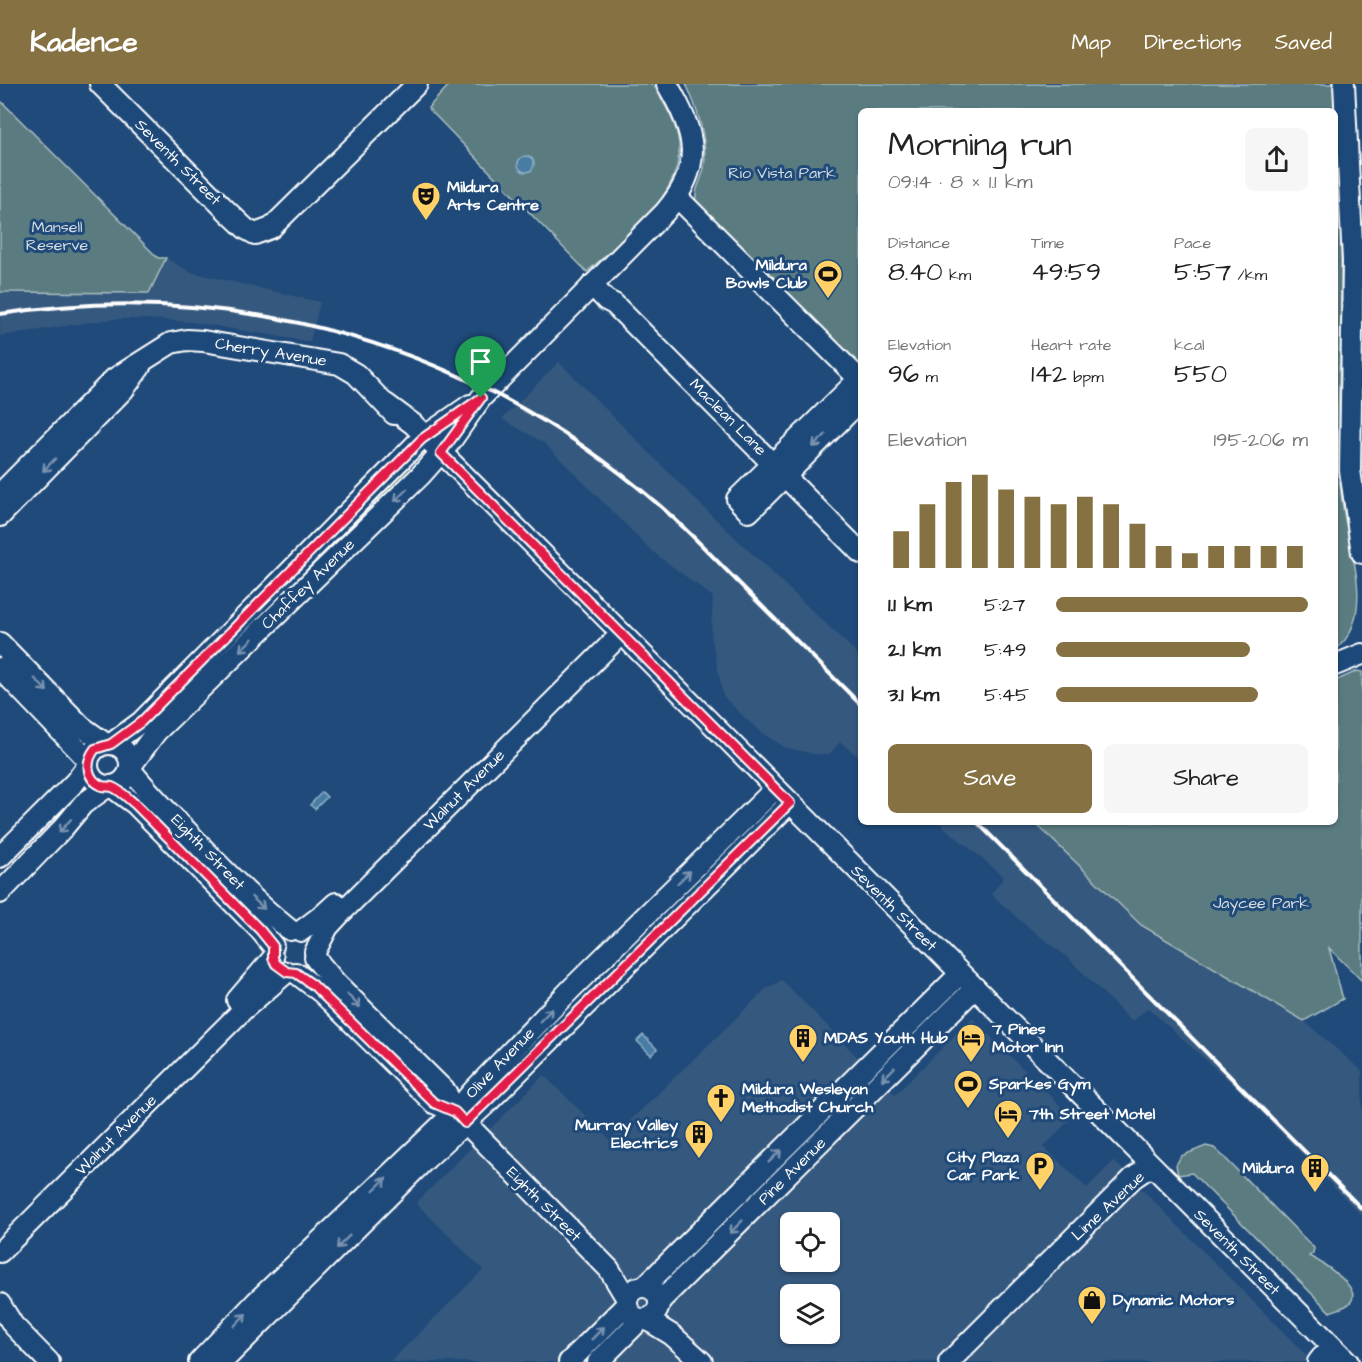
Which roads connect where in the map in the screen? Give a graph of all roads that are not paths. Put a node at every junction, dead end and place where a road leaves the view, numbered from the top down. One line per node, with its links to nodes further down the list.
1 (417, 84): 4 (street, Seventh Street)
2 (667, 84): 5 (street)
3 (1344, 84): 15 (street)
4 (108, 87)
5 (678, 198): 6 (street, Chaffey Avenue); 8 (street)
6 (592, 285): 10 (street, Chaffey Avenue); 14 (street, Maclean Lane)
7 (146, 361): 12 (street, Cherry Avenue); 16 (street, Cherry Avenue); 18 (street, Cherry Avenue, one-way to 18)
8 (858, 378)
9 (858, 382): 14 (street)
10 (481, 398): 12 (street, Chaffey Avenue); 13 (street, Chaffey Avenue)
11 (858, 403): 14 (street, one-way to 14)
12 (421, 439): 13 (street, Seventh Street); 19 (street, Chaffey Avenue)
13 (441, 453): 22 (street, Chaffey Avenue, one-way to 22); 23 (street, Seventh Street)
14 (779, 469): 20 (street, Maclean Lane)
15 (1350, 470): 17 (street); 21 (street)
16 (0, 494)
17 (1362, 510)
18 (0, 516)
19 (320, 542): 22 (street); 26 (street, Chaffey Avenue)
20 (858, 550)
21 (1362, 553)
22 (335, 557): 29 (street, Chaffey Avenue, one-way to 29)
23 (618, 630): 35 (street, Seventh Street); 39 (street, Walnut Avenue); 41 (street, Walnut Avenue)
24 (1362, 640): 28 (street)
25 (0, 643): 31 (street, one-way to 31)
26 (210, 651): 29 (street); 31 (street, Chaffey Avenue)
27 (1362, 654): 28 (street)
28 (1347, 663)
29 (225, 665): 33 (street, Chaffey Avenue)
30 (0, 668): 32 (street)
31 (109, 744): 32 (street); 33 (street)
32 (88, 762): 34 (street); 37 (street)
33 (131, 768): 34 (street); 39 (street, Eighth Street, one-way to 39)
34 (109, 787): 38 (street, one-way to 38); 40 (street, Eighth Street)
35 (775, 789): 36 (street, Seventh Street); 47 (street, Olive Avenue, one-way to 35)
36 (790, 803): 43 (street, Seventh Street); 47 (street, Olive Avenue)
37 (0, 857)
38 (3, 884)
39 (295, 931): 40 (street); 41 (street)
40 (273, 952): 42 (street); 49 (street, Walnut Avenue)
41 (315, 955): 42 (street); 47 (street, Eighth Street, one-way to 47)
42 (292, 973): 47 (street, Eighth Street); 50 (street, Walnut Avenue)
43 (960, 974): 44 (street, Seventh Street); 45 (street, Pine Avenue)
44 (975, 988): 46 (street, Pine Avenue); 48 (street, Seventh Street)
45 (939, 994): 46 (street); 51 (street, Pine Avenue, one-way to 45)
46 (953, 1009): 52 (street, Pine Avenue, one-way to 52)
47 (460, 1118): 53 (street, Eighth Street); 59 (street, Olive Avenue, one-way to 47); 60 (street, Olive Avenue, one-way to 60)
48 (1151, 1166): 57 (street, Seventh Street); 64 (street, Lime Avenue); 65 (street, Lime Avenue)
49 (0, 1233)
50 (0, 1252)
51 (661, 1270): 52 (street); 53 (street, Pine Avenue)
52 (676, 1285): 55 (street, Pine Avenue)
53 (635, 1294): 55 (street); 55 (street); 61 (street, Pine Avenue, one-way to 53)
54 (0, 1304): 56 (street)
55 (651, 1312): 62 (street, Pine Avenue); 63 (street)
56 (7, 1321): 58 (street)
57 (1339, 1358): 66 (street)
58 (49, 1362)
59 (200, 1362)
60 (222, 1362)
61 (569, 1362)
62 (598, 1362)
63 (702, 1362)
64 (949, 1362)
65 (964, 1362)
66 (1318, 1362)

